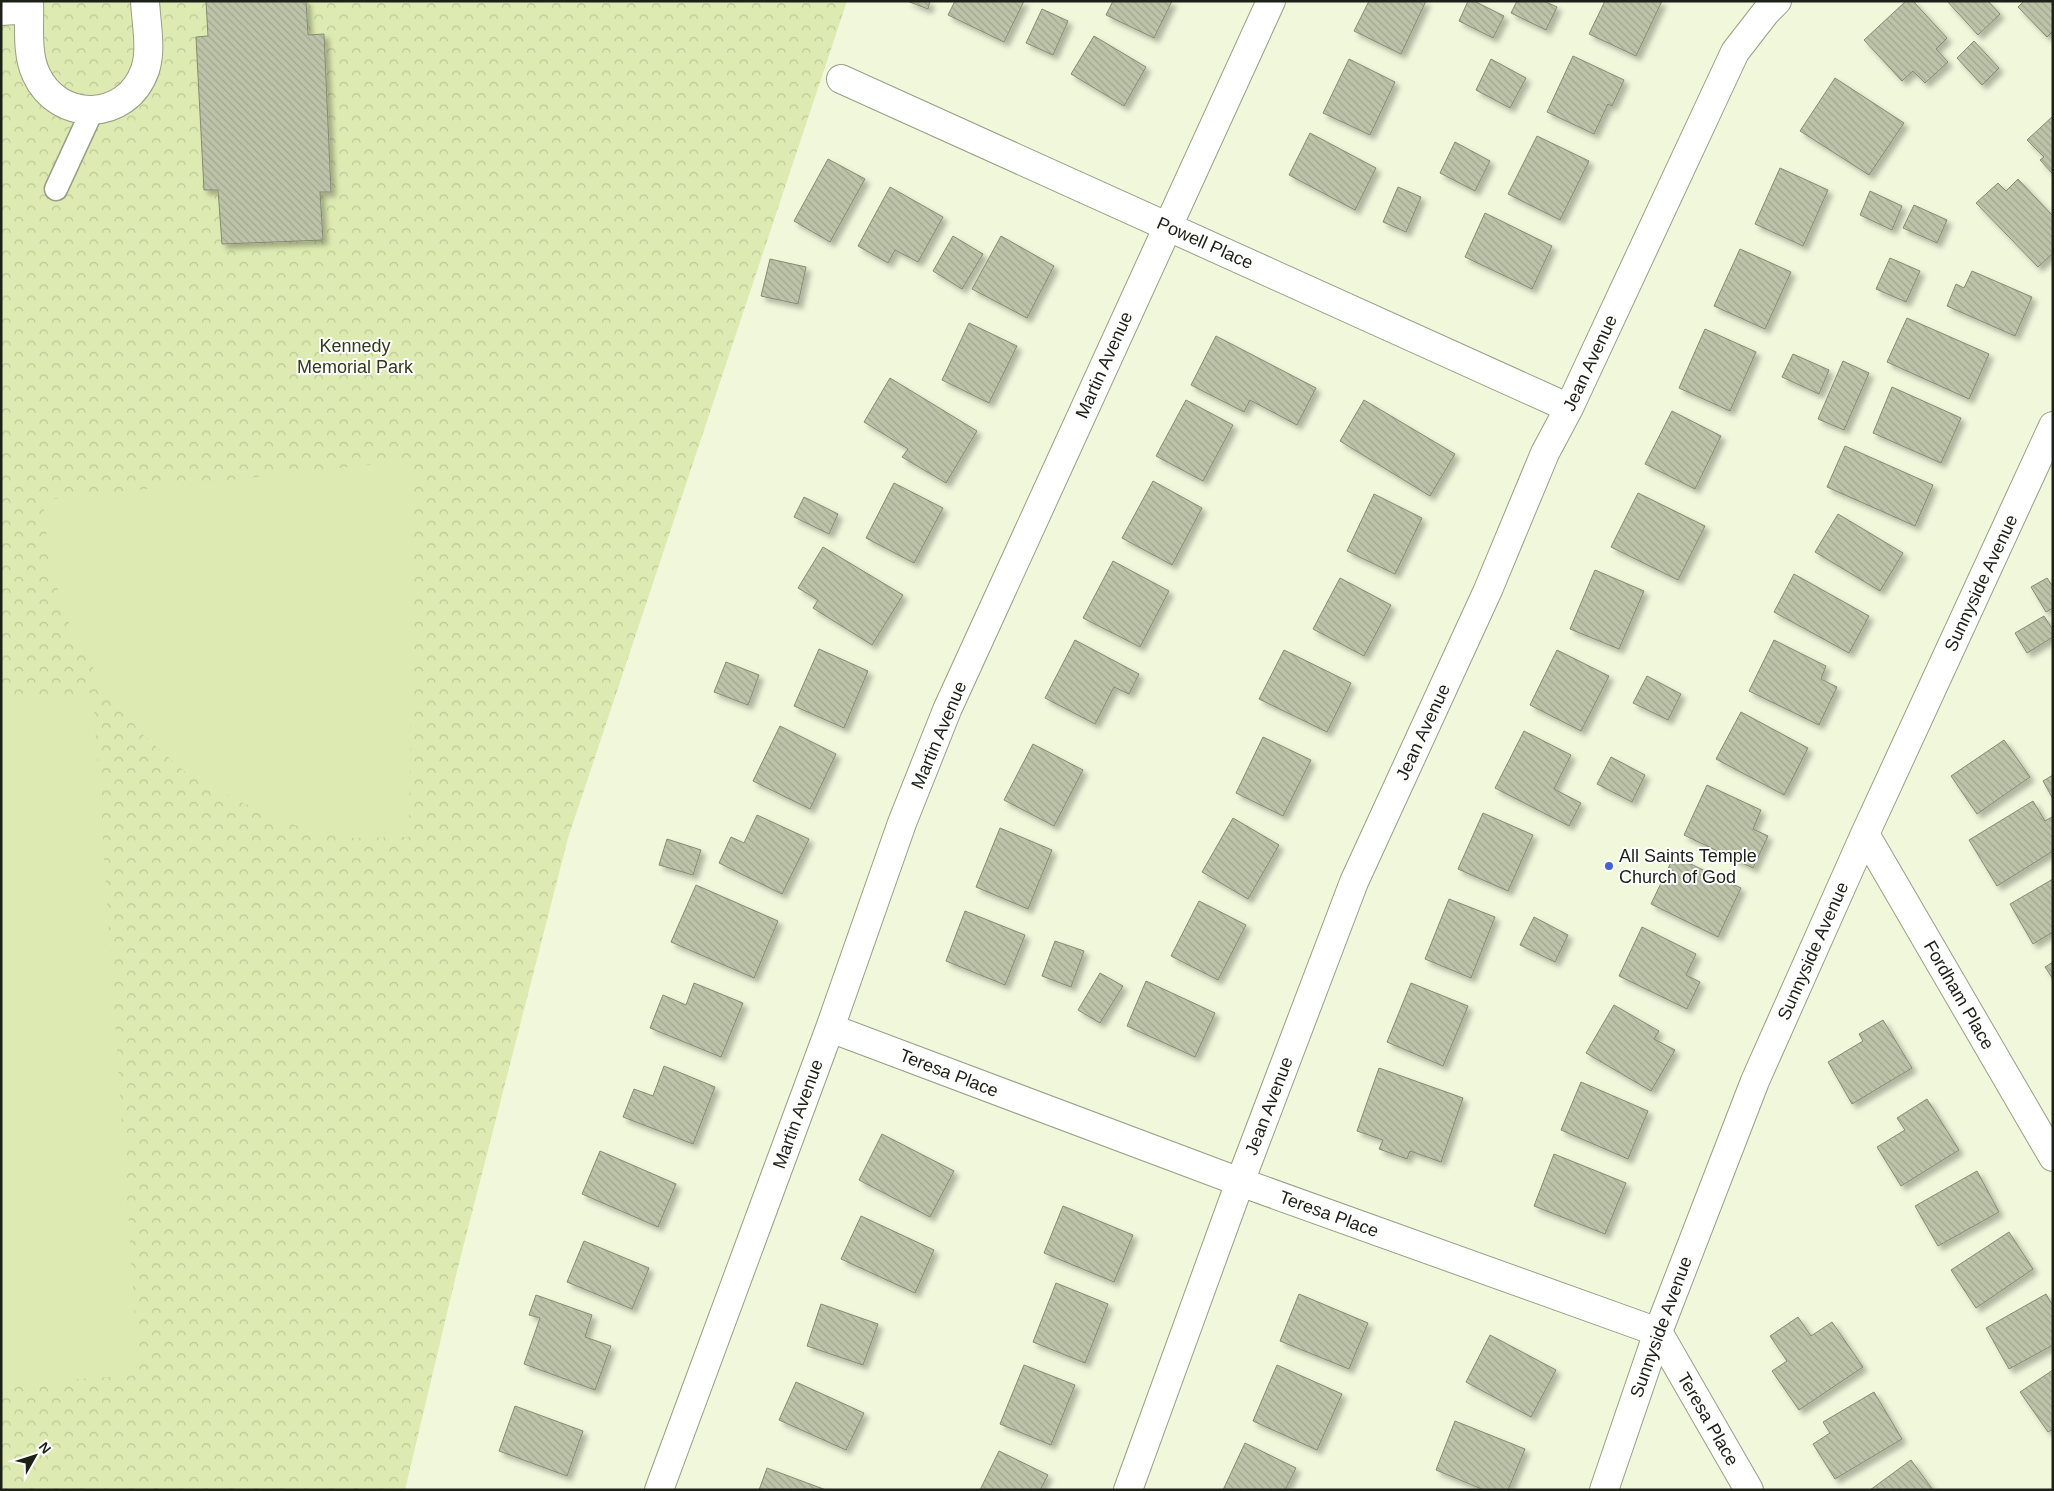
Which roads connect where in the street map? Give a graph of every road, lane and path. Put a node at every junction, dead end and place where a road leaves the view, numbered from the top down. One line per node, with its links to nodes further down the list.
1 (145, 1): 7 (street)
2 (1271, 1): 9 (street, Martin Avenue)
3 (1777, 1): 10 (street, Jean Avenue)
4 (29, 5): 5 (street); 7 (street)
5 (1, 11)
6 (841, 79): 9 (street, Powell Place)
7 (92, 111): 8 (lane)
8 (56, 189)
9 (1167, 226): 10 (street, Powell Place); 13 (street, Martin Avenue)
10 (1569, 408): 15 (street, Jean Avenue)
11 (2053, 426): 12 (street, Sunnyside Avenue)
12 (1865, 834): 14 (street, Fordham Place); 16 (street, Sunnyside Avenue)
13 (830, 1028): 15 (street, Teresa Place); 17 (street, Martin Avenue)
14 (2053, 1157)
15 (1240, 1182): 16 (street, Teresa Place); 18 (street, Jean Avenue)
16 (1658, 1332): 19 (street, Sunnyside Avenue); 20 (street, Teresa Place)
17 (659, 1490)
18 (1128, 1490)
19 (1604, 1490)
20 (1749, 1490)

